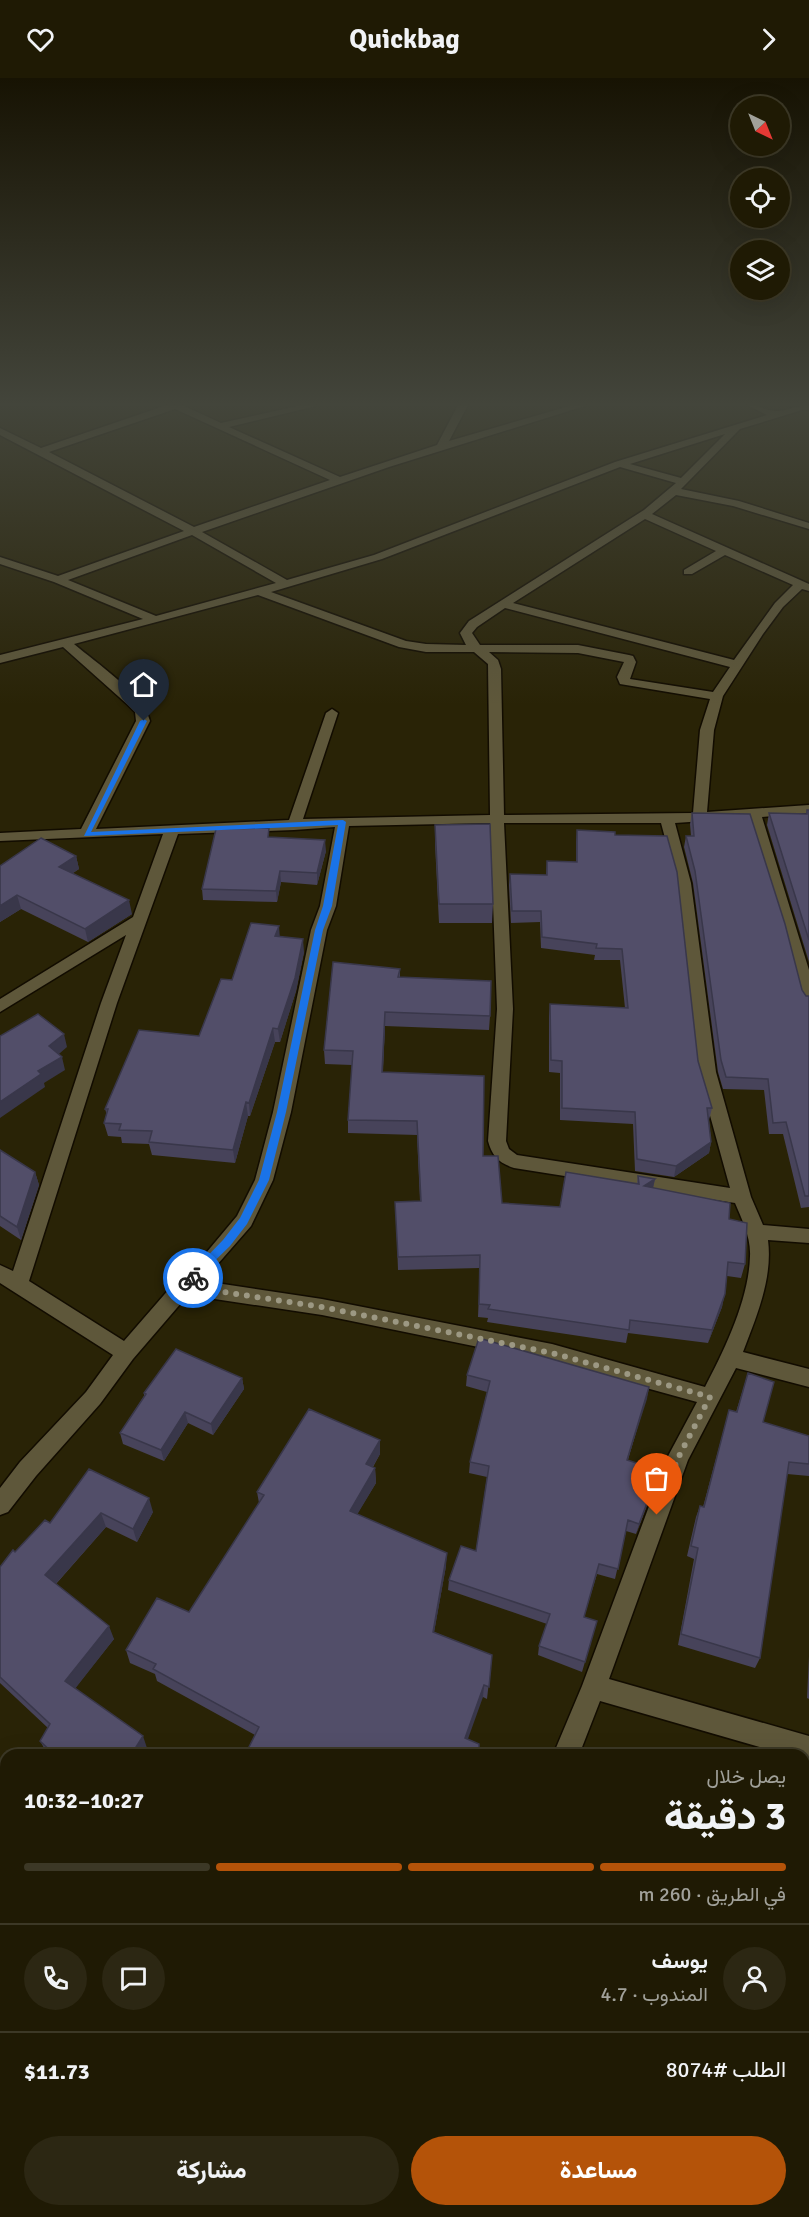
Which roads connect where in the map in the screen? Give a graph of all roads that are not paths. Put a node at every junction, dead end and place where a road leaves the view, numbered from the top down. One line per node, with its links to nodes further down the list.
1 (142, 505): 8 (street)
2 (270, 505): 8 (street)
3 (513, 505): 13 (street)
4 (654, 505): 6 (street)
5 (741, 505): 7 (street)
6 (643, 514): 9 (street); 16 (street)
7 (809, 526)
8 (193, 531): 12 (street); 13 (street)
9 (724, 551): 11 (street); 14 (street)
10 (0, 560): 12 (street)
11 (688, 572)
12 (58, 580): 17 (street)
13 (286, 584): 15 (street)
14 (805, 587): 21 (street)
15 (261, 592): 17 (street); 19 (street)
16 (503, 604): 19 (street); 21 (street)
17 (155, 620): 18 (street)
18 (66, 643): 20 (street); 32 (street)
19 (474, 647): 22 (street); 27 (street)
20 (0, 659)
21 (738, 665): 22 (street)
22 (717, 696): 26 (street)
23 (332, 713): 30 (street)
24 (809, 809): 25 (street)
25 (754, 813): 26 (street); 36 (street)
26 (700, 817): 28 (street)
27 (497, 819): 28 (street); 29 (street); 39 (street)
28 (667, 819): 39 (street)
29 (343, 822): 30 (street); 44 (street)
30 (294, 826): 31 (street)
31 (172, 829): 32 (street); 34 (street)
32 (86, 834): 33 (street)
33 (0, 837)
34 (140, 919): 38 (street); 43 (street)
35 (809, 934): 36 (street)
36 (792, 935): 37 (street)
37 (809, 1001)
38 (0, 1006)
39 (742, 1197): 40 (street)
40 (757, 1232): 41 (street); 46 (street)
41 (809, 1236)
42 (0, 1273): 43 (street)
43 (19, 1283): 45 (street)
44 (184, 1286): 45 (street); 48 (street)
45 (126, 1353): 49 (street)
46 (731, 1358): 47 (street); 48 (street)
47 (809, 1378)
48 (710, 1397): 50 (street)
49 (0, 1504)
50 (594, 1687): 51 (street); 52 (street)
51 (568, 1749)
52 (809, 1749)

